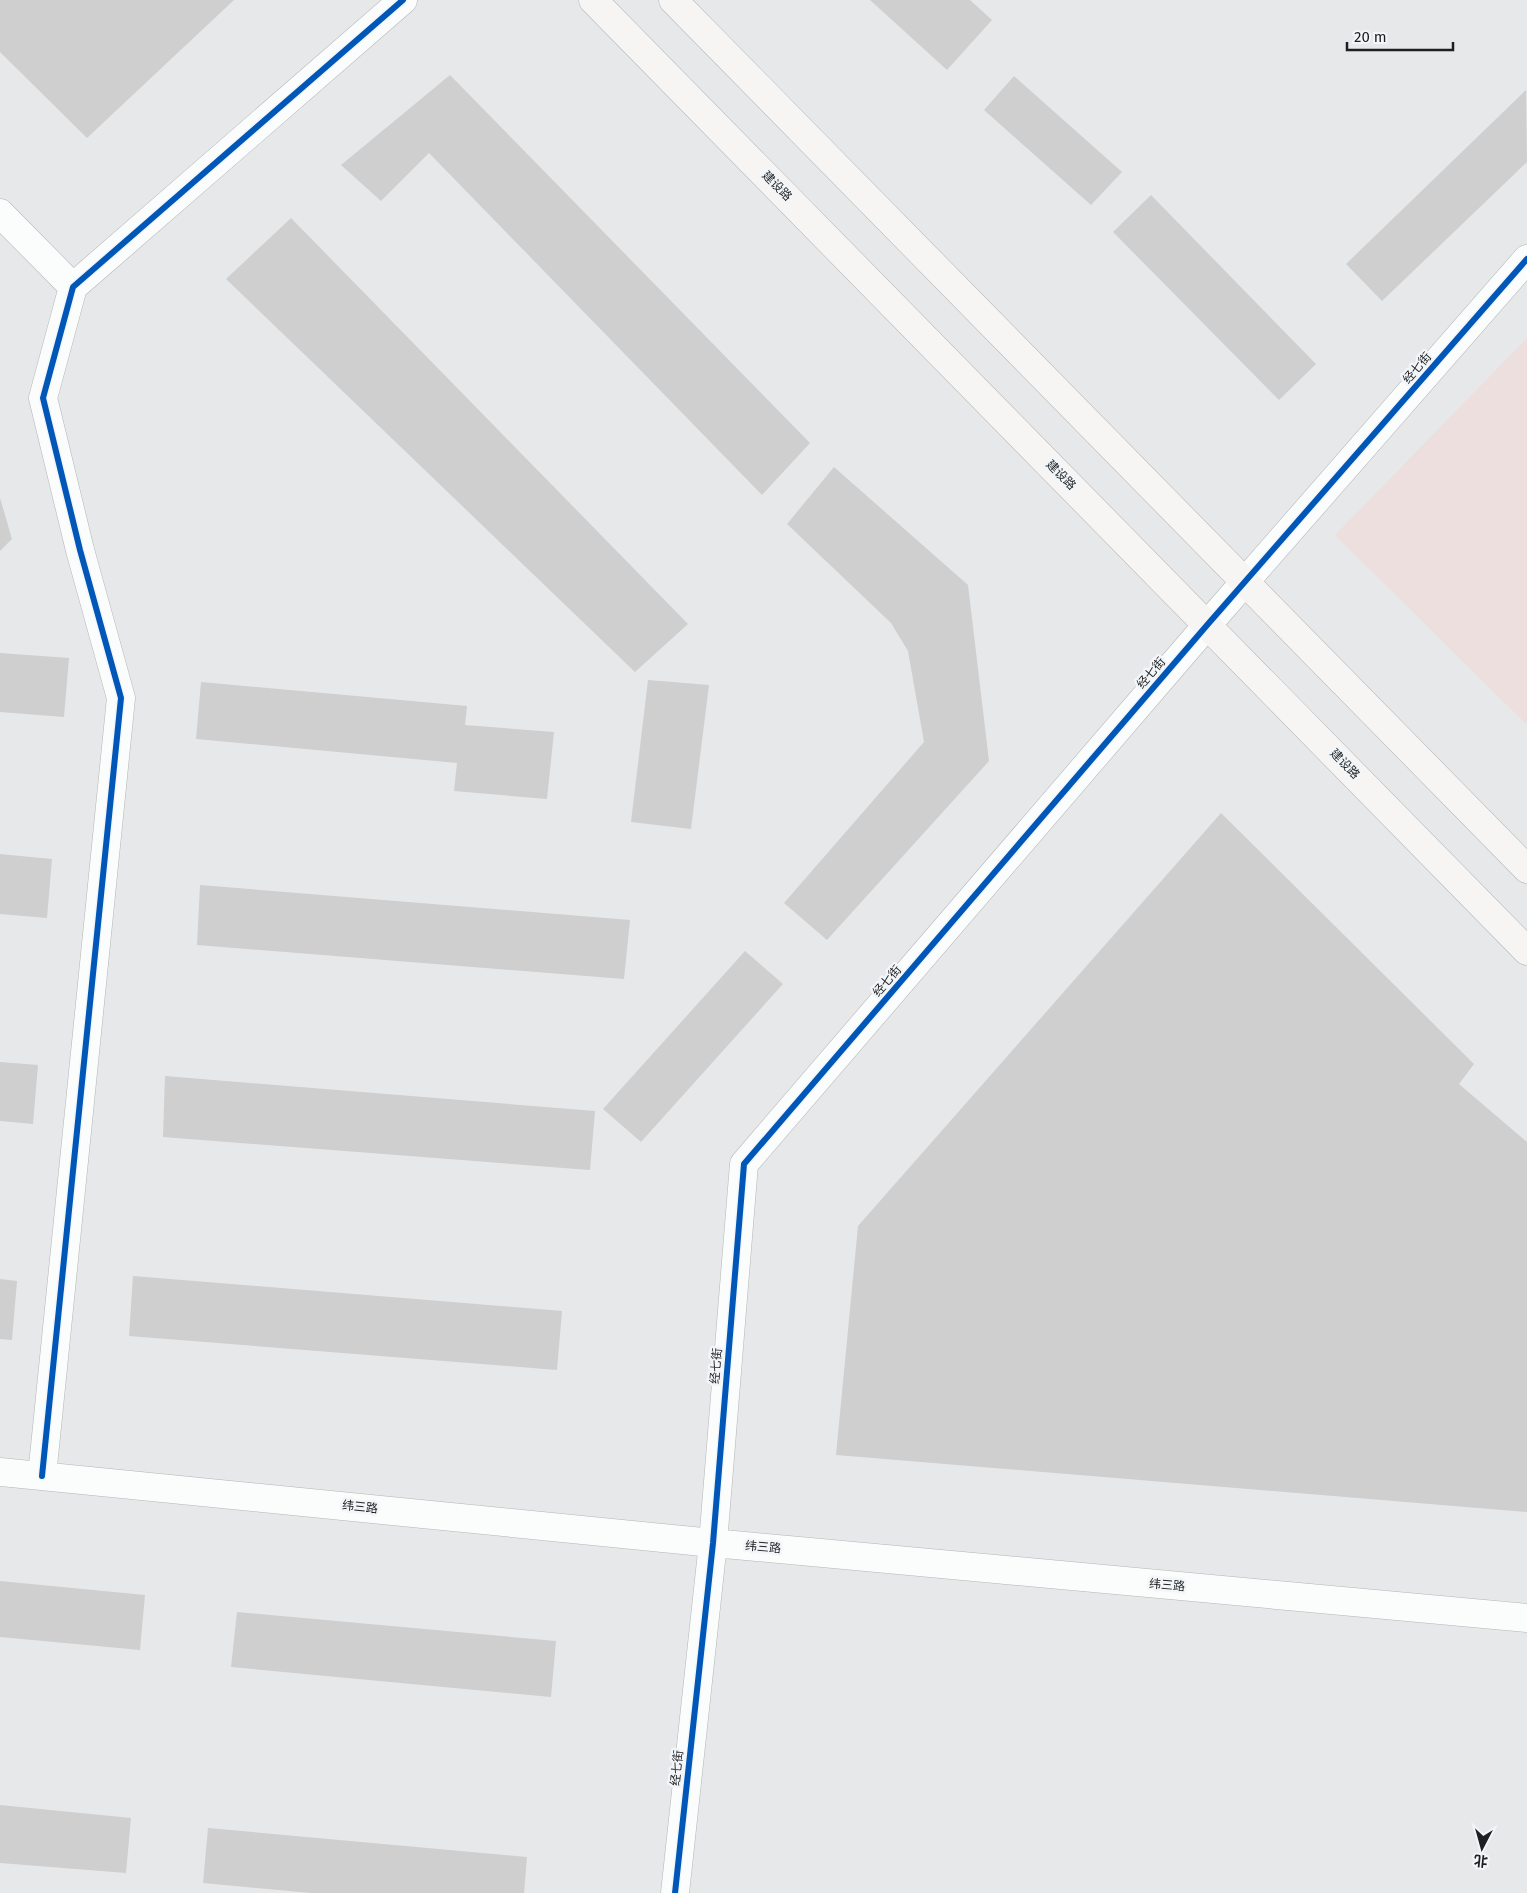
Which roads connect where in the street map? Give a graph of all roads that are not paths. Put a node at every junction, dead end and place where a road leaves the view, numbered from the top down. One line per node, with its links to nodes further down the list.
1 (403, 0): 6 (street)
2 (593, 0): 8 (main road, 建设路)
3 (673, 0): 7 (main road)
4 (0, 213): 6 (street)
5 (1527, 259): 7 (street, 经七街)
6 (72, 287): 12 (street)
7 (1244, 582): 8 (street, 经七街); 9 (main road)
8 (1208, 624): 10 (main road, 建设路); 13 (street, 经七街)
9 (1527, 869)
10 (1527, 951)
11 (0, 1472): 12 (street, 纬三路)
12 (42, 1476): 13 (street, 纬三路)
13 (713, 1543): 14 (street, 纬三路); 15 (street, 经七街)
14 (1527, 1618)
15 (675, 1893)

